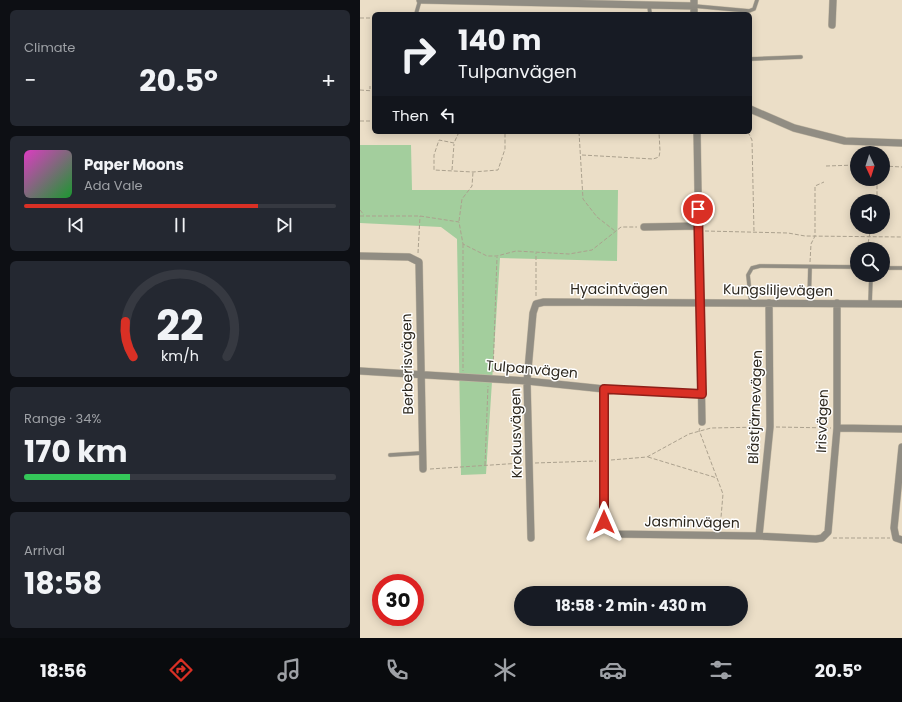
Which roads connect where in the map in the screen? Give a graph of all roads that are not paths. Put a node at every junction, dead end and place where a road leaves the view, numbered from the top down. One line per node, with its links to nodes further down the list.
1 (420, 0): 4 (street); 7 (lane)
2 (757, 0): 6 (lane)
3 (833, 0): 9 (street)
4 (493, 1): 5 (street)
5 (650, 5): 6 (street); 8 (lane)
6 (694, 7)
7 (417, 12)
8 (650, 12)
9 (832, 25)
10 (801, 57): 11 (lane)
11 (752, 59)
12 (752, 110): 14 (street)
13 (697, 134): 16 (street)
14 (902, 143)
15 (644, 227): 16 (street)
16 (698, 229): 23 (street)
17 (360, 256): 32 (street, Berberisvägen)
18 (810, 267): 19 (lane); 24 (lane); 26 (lane)
19 (850, 267)
20 (890, 268): 21 (lane)
21 (902, 268)
22 (871, 282): 29 (lane)
23 (702, 302): 24 (street, Kungsliljevägen); 27 (street, Hyacintvägen); 35 (street)
24 (751, 303): 25 (street, Kungsliljevägen)
25 (769, 303): 26 (street, Kungsliljevägen); 43 (street, Blåstjärnevägen)
26 (809, 303): 28 (street, Kungsliljevägen)
27 (536, 304): 33 (street, Krokusvägen)
28 (837, 304): 29 (street, Kungsliljevägen); 37 (street, Irisvägen)
29 (870, 304): 30 (street, Kungsliljevägen)
30 (902, 304)
31 (360, 371): 32 (street, Tulpanvägen)
32 (420, 375): 33 (street, Tulpanvägen); 40 (street, Berberisvägen)
33 (527, 381): 34 (street, Tulpanvägen); 44 (street, Krokusvägen)
34 (604, 389): 35 (street, Tulpanvägen); 43 (street, Jasminvägen)
35 (702, 394): 36 (street)
36 (702, 422)
37 (837, 428): 38 (street); 45 (street, Irisvägen)
38 (902, 429)
39 (902, 447): 46 (street)
40 (422, 453): 41 (lane); 42 (street, Berberisvägen)
41 (390, 455)
42 (423, 469)
43 (759, 536): 45 (street, Jasminvägen)
44 (531, 538)
45 (822, 538)
46 (899, 539)

